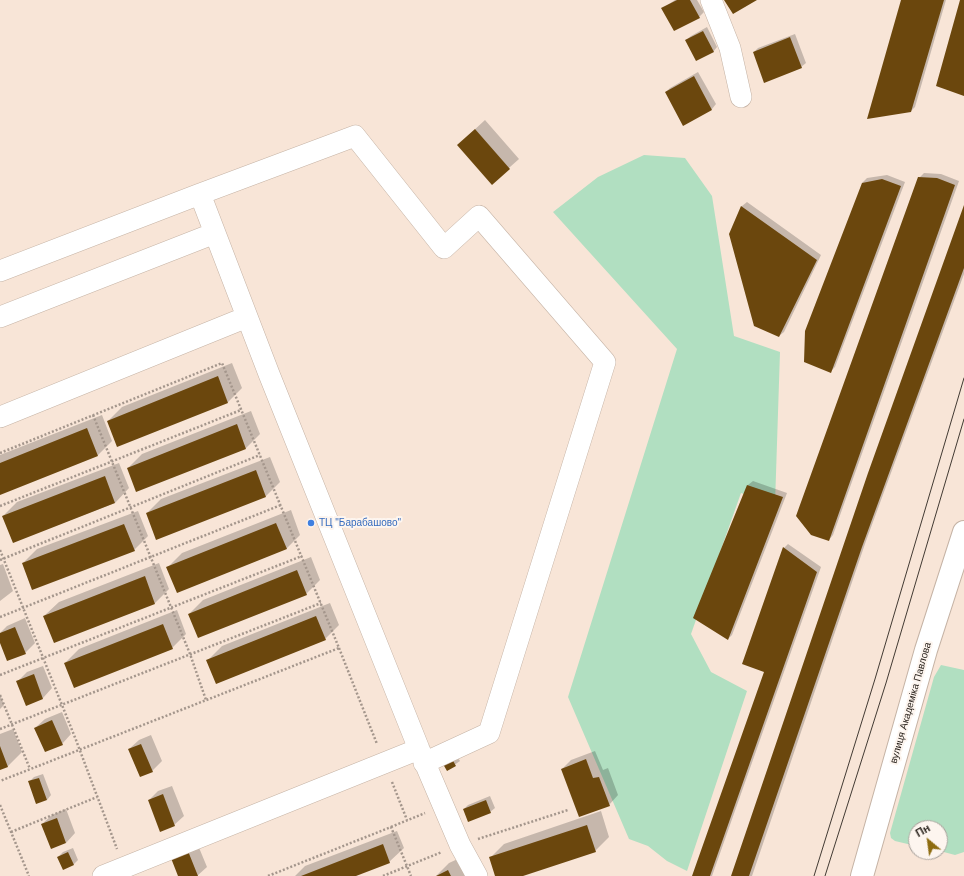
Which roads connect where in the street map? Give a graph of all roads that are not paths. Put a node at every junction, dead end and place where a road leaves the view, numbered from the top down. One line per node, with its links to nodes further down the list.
1 (711, 0): 2 (street)
2 (741, 97)
3 (200, 194): 4 (street); 5 (street); 10 (street)
4 (215, 233): 6 (street); 7 (street)
5 (0, 271)
6 (0, 317)
7 (247, 317): 8 (street); 10 (street)
8 (0, 417)
9 (964, 532): 13 (main road, вулиця Академіка Павлова)
10 (421, 756): 11 (street); 12 (street)
11 (103, 876)
12 (477, 876)
13 (862, 876)

